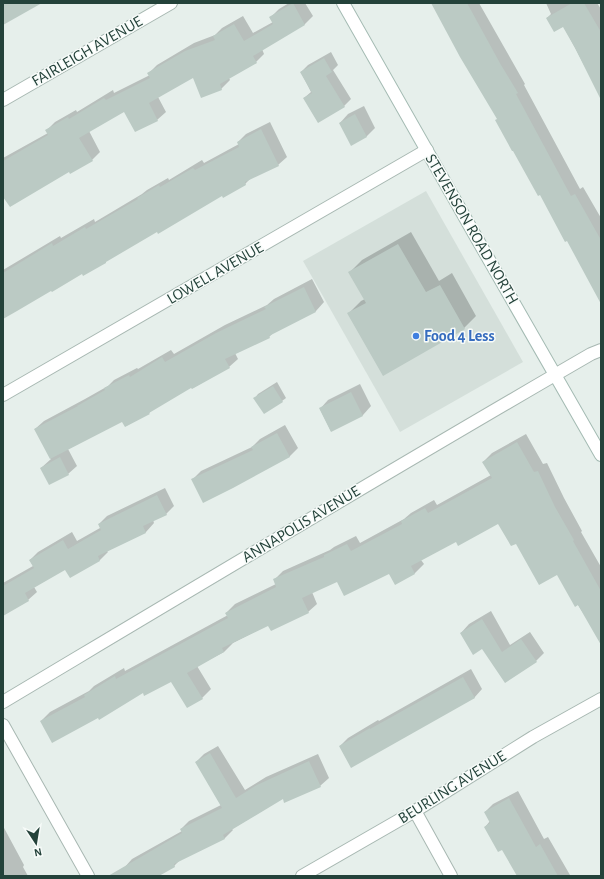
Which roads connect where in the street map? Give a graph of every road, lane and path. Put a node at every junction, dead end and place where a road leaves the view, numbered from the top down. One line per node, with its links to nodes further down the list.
1 (171, 3): 3 (street, FAIRLEIGH AVENUE)
2 (343, 3): 4 (street, STEVENSON ROAD NORTH)
3 (3, 100)
4 (427, 150): 6 (street, STEVENSON ROAD NORTH); 7 (street, LOWELL AVENUE)
5 (601, 350): 6 (street, ANNAPOLIS AVENUE)
6 (555, 375): 8 (street, STEVENSON ROAD NORTH); 10 (street, ANNAPOLIS AVENUE)
7 (3, 395)
8 (601, 455)
9 (601, 699): 12 (street, BEURLING AVENUE)
10 (3, 702)
11 (3, 725): 13 (street)
12 (415, 811): 14 (street, BEURLING AVENUE); 15 (street)
13 (88, 876)
14 (302, 876)
15 (451, 876)

